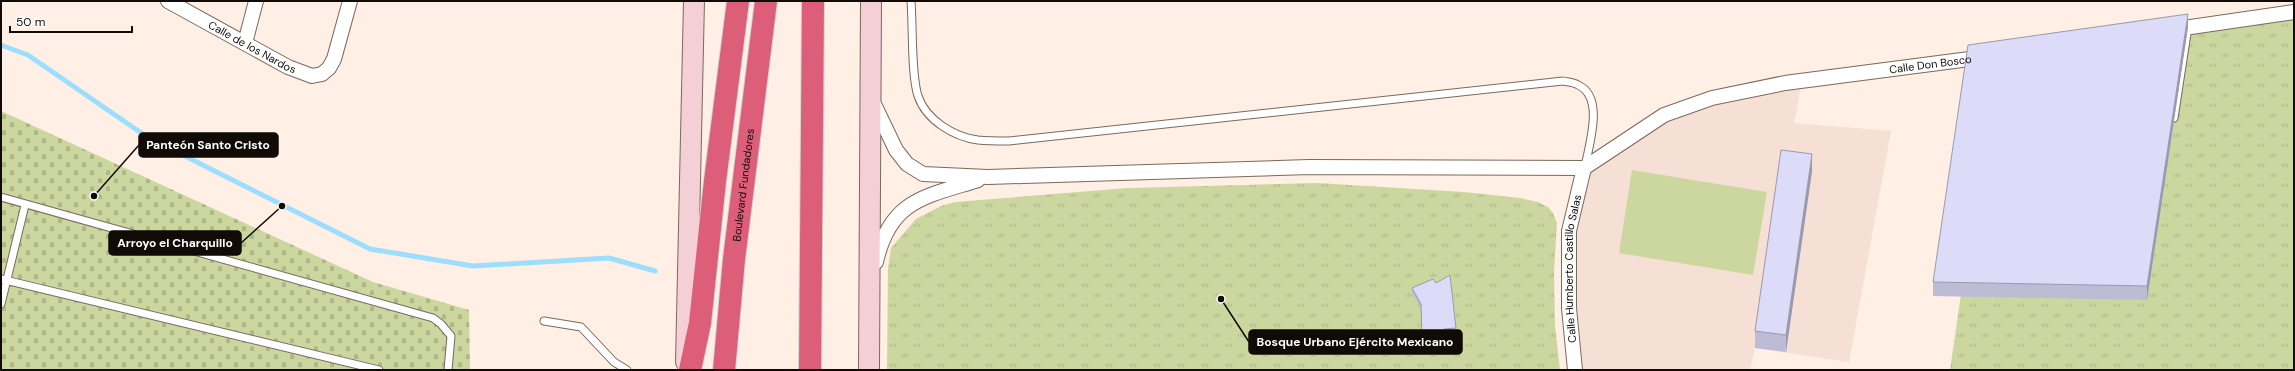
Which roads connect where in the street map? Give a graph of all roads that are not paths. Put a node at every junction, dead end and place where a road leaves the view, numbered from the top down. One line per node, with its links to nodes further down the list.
1 (168, 1): 13 (street, Calle de los Nardos)
2 (256, 1): 13 (street)
3 (350, 1): 13 (street, Calle de los Nardos)
4 (694, 1): 21 (main road)
5 (738, 1): 21 (highway)
6 (766, 1): 22 (highway, Boulevard Fundadores)
7 (813, 1): 36 (highway)
8 (871, 1): 15 (main road)
9 (911, 1): 17 (lane)
10 (2294, 12): 11 (street)
11 (2188, 27): 12 (street); 16 (lane)
12 (2161, 34)
13 (245, 43)
14 (1991, 58): 17 (street, Calle Don Bosco)
15 (871, 97): 18 (street); 24 (main road)
16 (2173, 129)
17 (1584, 168): 18 (street); 37 (street, Calle Humberto Castillo Salas)
18 (988, 177): 24 (street)
19 (1, 197): 20 (lane)
20 (25, 206): 23 (lane); 30 (lane)
21 (697, 255): 27 (highway)
22 (734, 258): 34 (highway, Boulevard Fundadores); 35 (highway)
23 (4, 280): 25 (lane); 29 (lane)
24 (870, 287): 28 (main road)
25 (1, 304)
26 (544, 321): 31 (lane)
27 (693, 324): 32 (main road); 33 (highway)
28 (869, 365)
29 (378, 370)
30 (448, 370)
31 (627, 370)
32 (686, 370)
33 (690, 370)
34 (724, 370)
35 (736, 370)
36 (810, 370)
37 (1574, 370)

